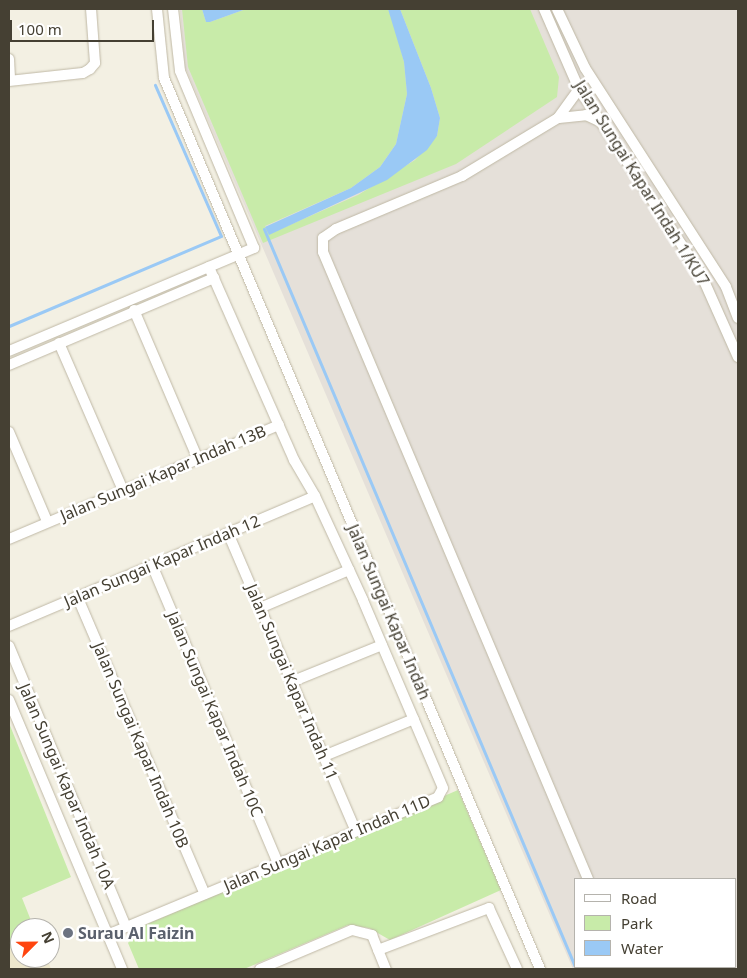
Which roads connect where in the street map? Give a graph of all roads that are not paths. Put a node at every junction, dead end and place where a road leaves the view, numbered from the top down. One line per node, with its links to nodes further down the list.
1 (91, 9): 7 (street)
2 (156, 9): 11 (street, Jalan Sungai Kapar Indah)
3 (173, 9): 11 (street)
4 (544, 9): 8 (street, Jalan Sungai Kapar Indah 1/KU7)
5 (557, 9): 15 (street, Jalan Sungai Kapar Indah 1/KU7)
6 (9, 59): 7 (street)
7 (10, 80)
8 (579, 89): 9 (street, Jalan Sungai Kapar Indah 1/KU7); 10 (street)
9 (592, 113): 10 (street); 18 (street, Jalan Sungai Kapar Indah 1/KU7)
10 (558, 118): 41 (street)
11 (237, 255): 12 (street); 50 (street, Jalan Sungai Kapar Indah)
12 (209, 267): 13 (street, Jalan Sungai Kapar Indah 11D); 17 (street)
13 (214, 278): 14 (street); 20 (street, Jalan Sungai Kapar Indah 11D)
14 (134, 310): 16 (street); 22 (street)
15 (738, 318)
16 (59, 343): 19 (street); 23 (street)
17 (9, 351)
18 (738, 357)
19 (9, 365)
20 (279, 425): 22 (street, Jalan Sungai Kapar Indah 13B); 24 (street, Jalan Sungai Kapar Indah 11D)
21 (9, 432): 25 (street, Jalan Sungai Kapar Indah 13B)
22 (198, 459): 23 (street, Jalan Sungai Kapar Indah 13B)
23 (123, 490): 25 (street, Jalan Sungai Kapar Indah 13B)
24 (315, 496): 26 (street, Jalan Sungai Kapar Indah 12); 29 (street, Jalan Sungai Kapar Indah 11D)
25 (47, 521): 27 (street, Jalan Sungai Kapar Indah 13B)
26 (228, 533): 28 (street, Jalan Sungai Kapar Indah 12); 31 (street, Jalan Sungai Kapar Indah 11)
27 (9, 539)
28 (152, 565): 30 (street, Jalan Sungai Kapar Indah 12); 40 (street, Jalan Sungai Kapar Indah 10C)
29 (349, 570): 31 (street); 33 (street, Jalan Sungai Kapar Indah 11D)
30 (78, 596): 32 (street, Jalan Sungai Kapar Indah 12); 42 (street, Jalan Sungai Kapar Indah 10B)
31 (260, 608): 35 (street, Jalan Sungai Kapar Indah 11)
32 (9, 626)
33 (382, 645): 35 (street); 37 (street, Jalan Sungai Kapar Indah 11D)
34 (9, 646): 43 (street, Jalan Sungai Kapar Indah 10A)
35 (292, 682): 38 (street, Jalan Sungai Kapar Indah 11)
36 (9, 700): 44 (street)
37 (414, 719): 38 (street); 39 (street, Jalan Sungai Kapar Indah 11D)
38 (324, 756): 39 (street, Jalan Sungai Kapar Indah 11)
39 (356, 831): 40 (street, Jalan Sungai Kapar Indah 11D)
40 (278, 864): 42 (street, Jalan Sungai Kapar Indah 11D)
41 (588, 878)
42 (205, 894): 43 (street, Jalan Sungai Kapar Indah 11D)
43 (126, 927): 44 (street, Jalan Sungai Kapar Indah 11D)
44 (107, 935): 46 (street)
45 (378, 950): 47 (street); 48 (street); 49 (street)
46 (122, 969)
47 (260, 969)
48 (386, 969)
49 (517, 969)
50 (540, 969)

